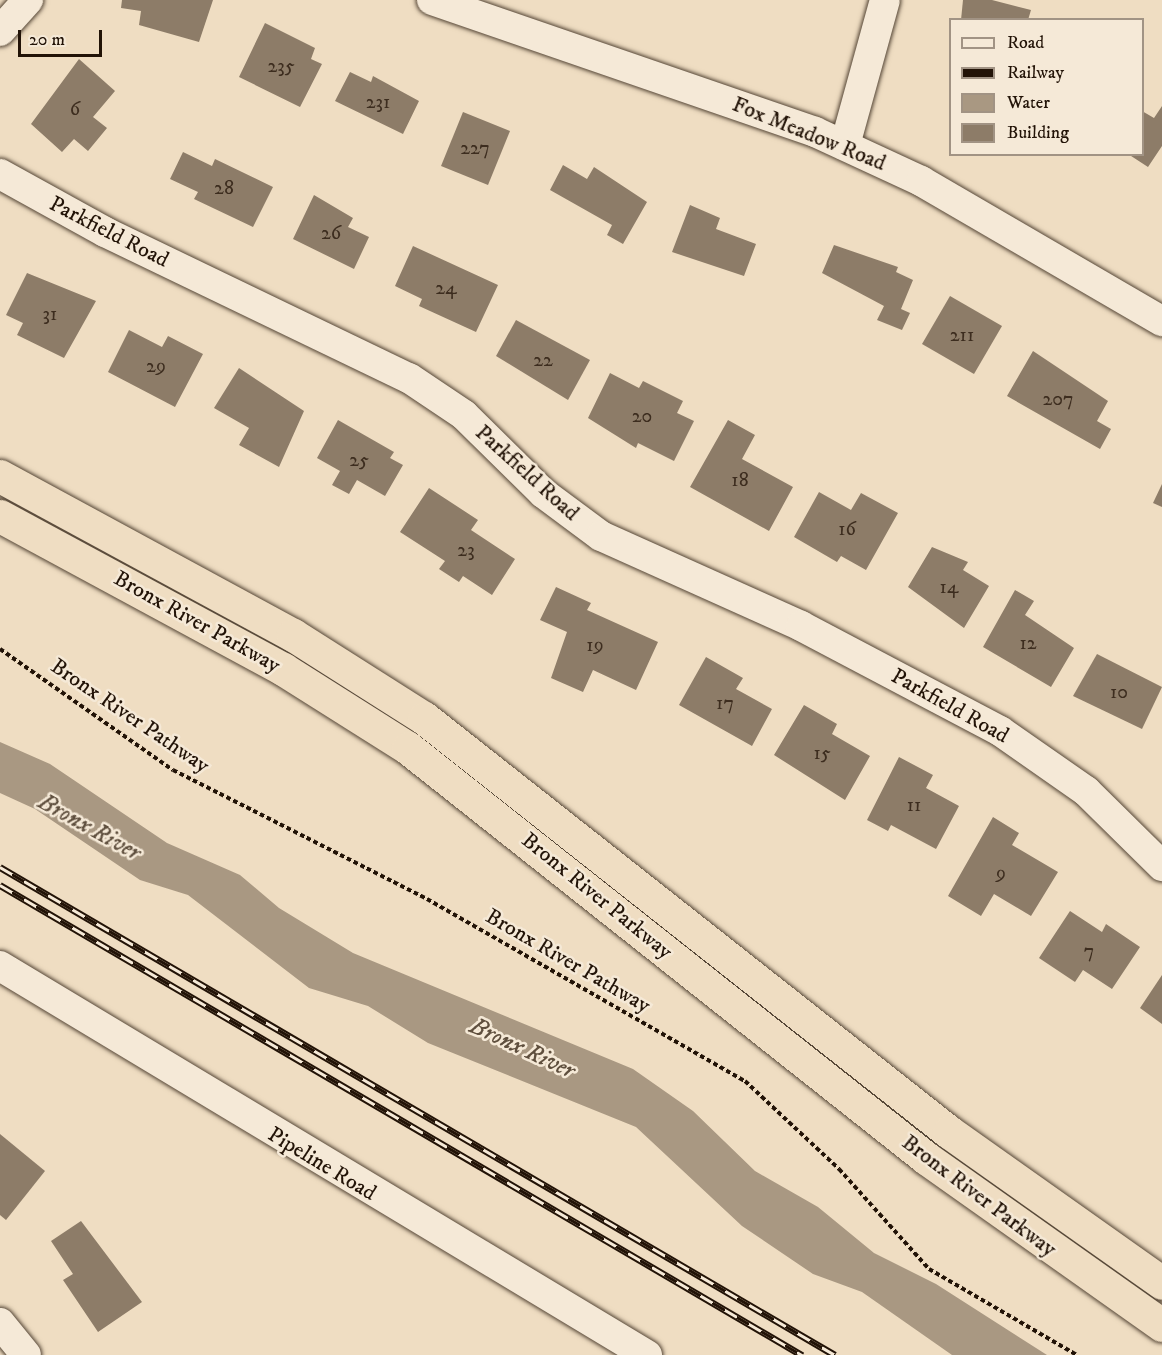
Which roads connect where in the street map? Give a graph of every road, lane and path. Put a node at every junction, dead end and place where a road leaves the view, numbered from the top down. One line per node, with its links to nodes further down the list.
1 (28, 0): 4 (street)
2 (432, 0): 5 (street, Fox Meadow Road)
3 (885, 0): 5 (street)
4 (0, 31)
5 (845, 146): 7 (street, Fox Meadow Road)
6 (0, 174): 11 (street, Parkfield Road)
7 (1162, 321)
8 (0, 476): 13 (highway, Bronx River Parkway)
9 (0, 516): 17 (highway, Bronx River Parkway)
10 (0, 649): 20 (path, Bronx River Pathway)
11 (1162, 866)
12 (0, 966): 19 (street, Pipeline Road)
13 (786, 1002): 14 (highway); 15 (highway, Bronx River Parkway)
14 (1162, 1256)
15 (1162, 1283)
16 (0, 1323): 18 (street)
17 (1162, 1325)
18 (26, 1355)
19 (647, 1355)
20 (1077, 1355)

